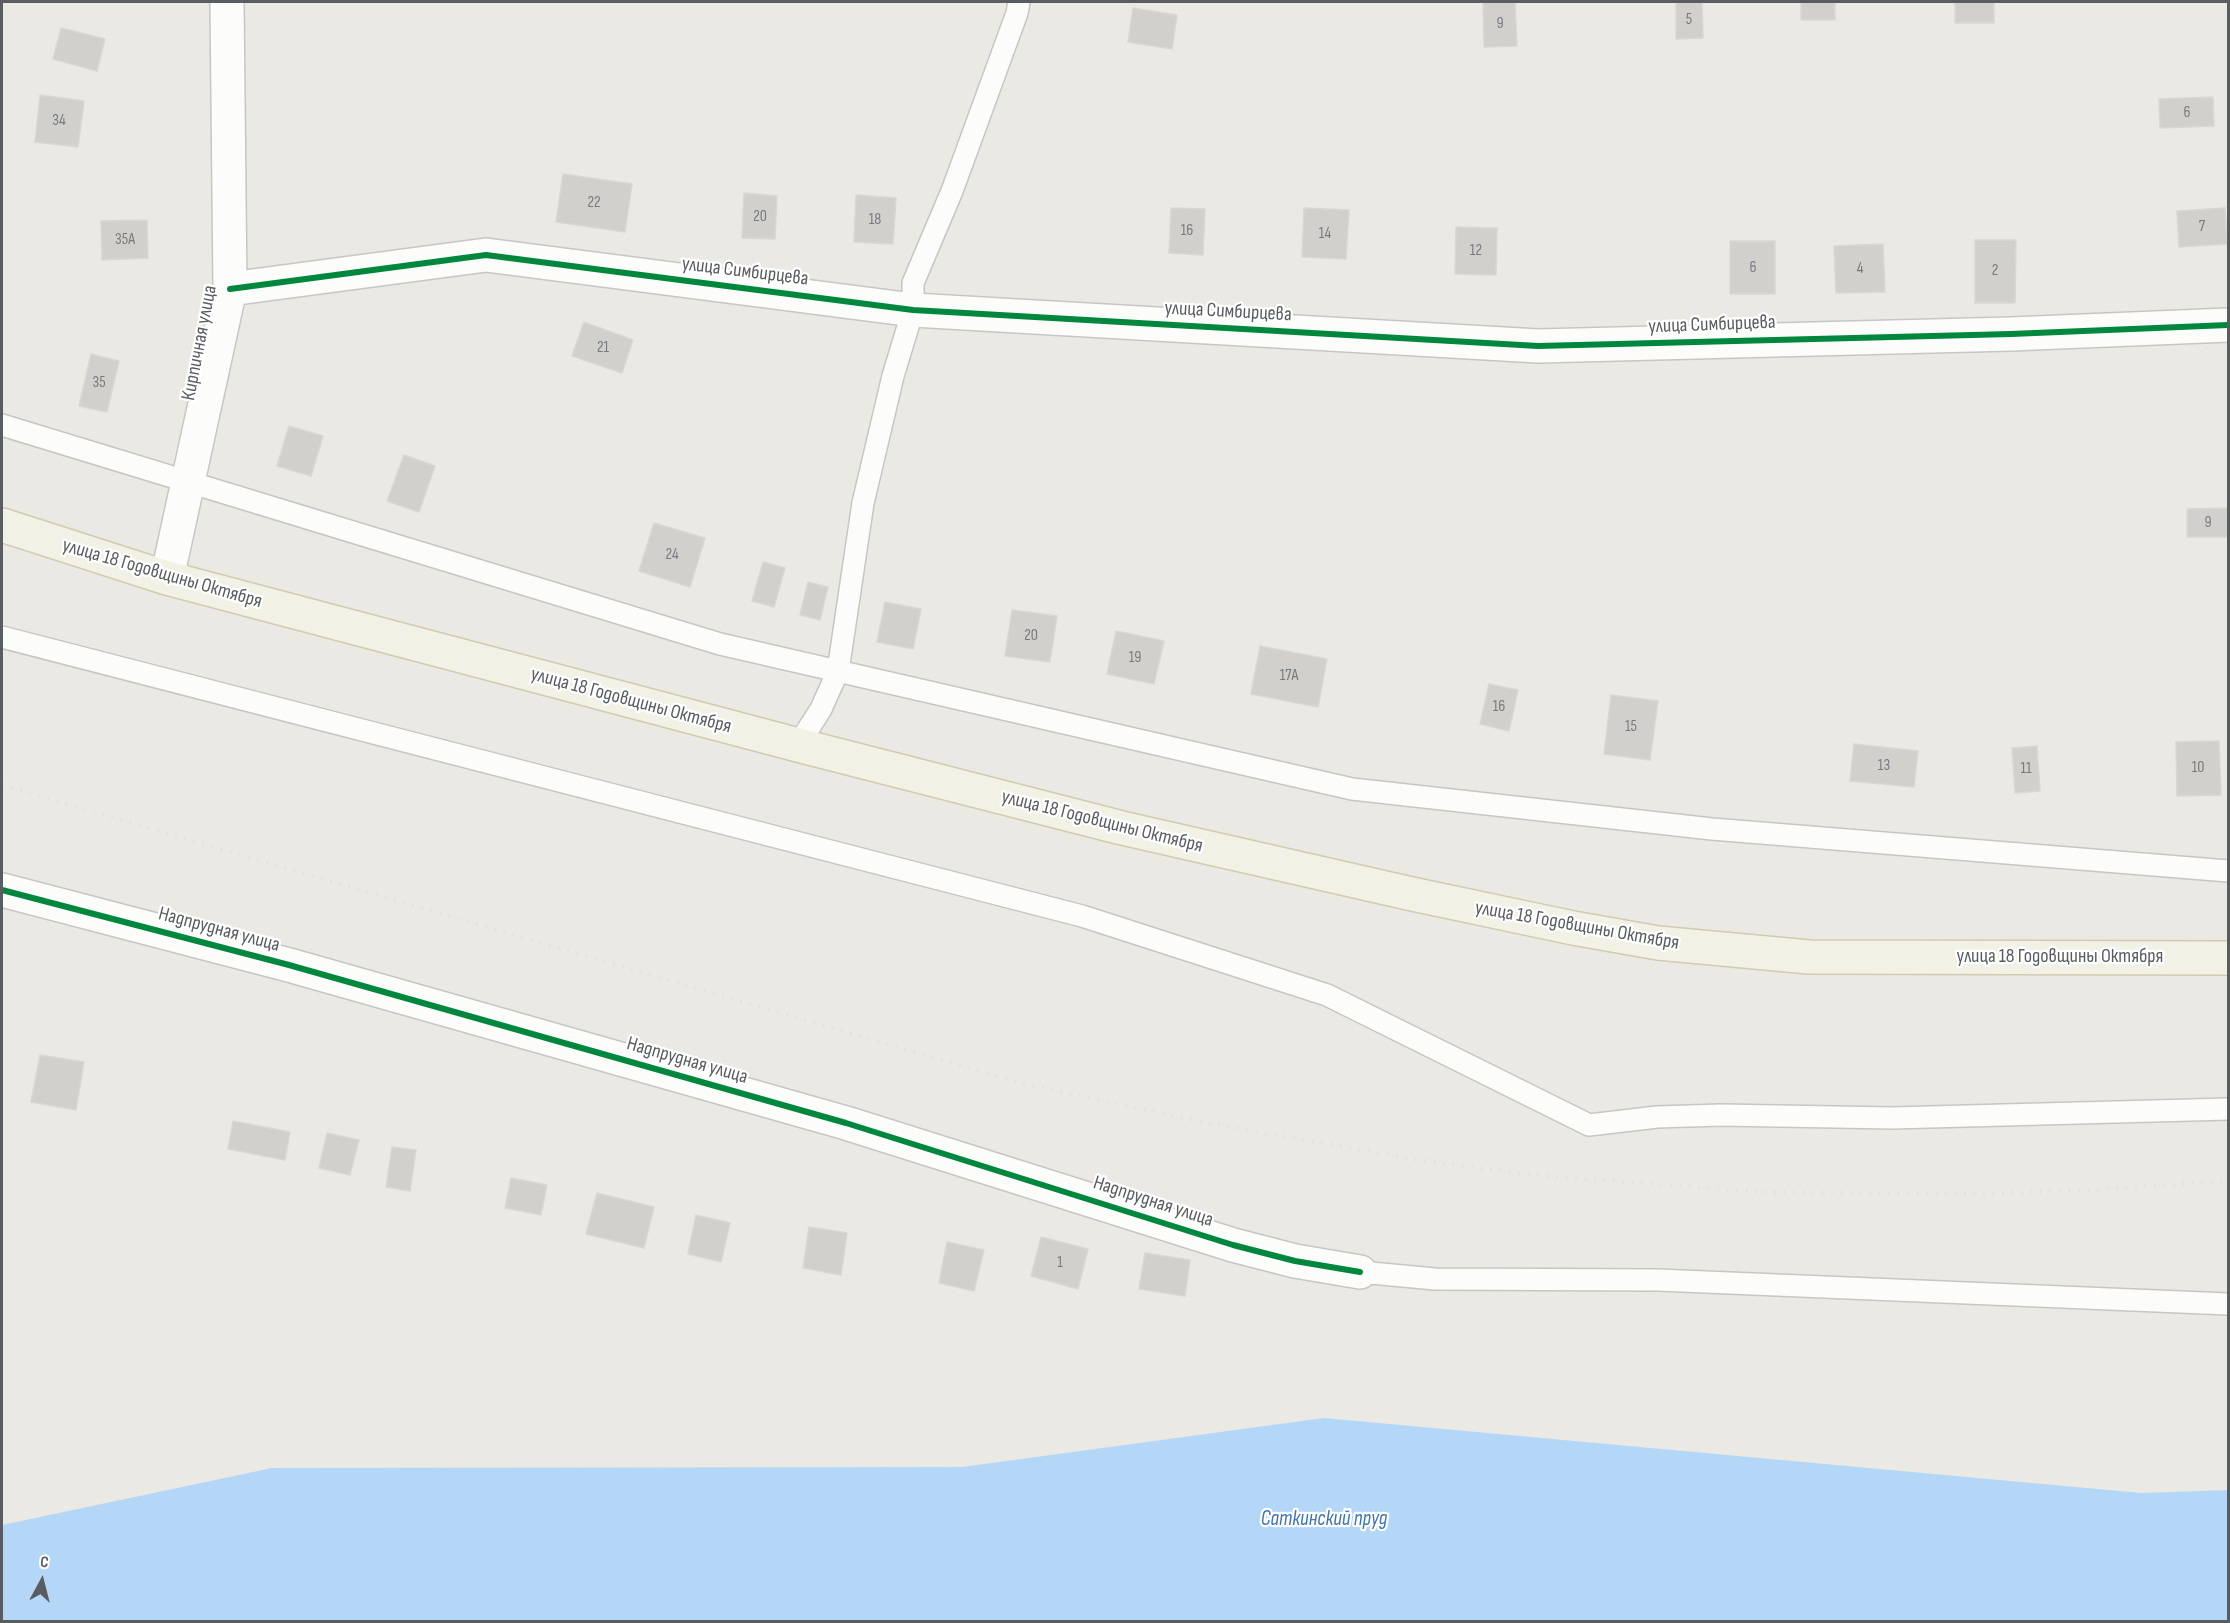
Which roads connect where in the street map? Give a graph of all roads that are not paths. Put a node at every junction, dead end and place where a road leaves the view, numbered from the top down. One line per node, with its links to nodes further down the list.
1 (227, 2): 3 (street, Кирпичная улица)
2 (1019, 2): 4 (lane)
3 (230, 289): 4 (street, улица Симбирцева); 7 (street, Кирпичная улица)
4 (913, 310): 5 (street, улица Симбирцева); 11 (lane)
5 (2229, 325)
6 (2, 425): 7 (lane)
7 (188, 481): 9 (street, Кирпичная улица); 11 (lane)
8 (2, 525): 9 (main road, улица 18 Годовщины Октября)
9 (167, 578): 12 (main road, улица 18 Годовщины Октября)
10 (2, 638): 16 (lane)
11 (838, 671): 12 (lane); 13 (lane)
12 (798, 745): 15 (main road, улица 18 Годовщины Октября)
13 (2229, 871)
14 (2, 890): 17 (street, Надпрудная улица)
15 (2229, 958)
16 (2229, 1109)
17 (1360, 1272): 18 (lane)
18 (2229, 1304)

